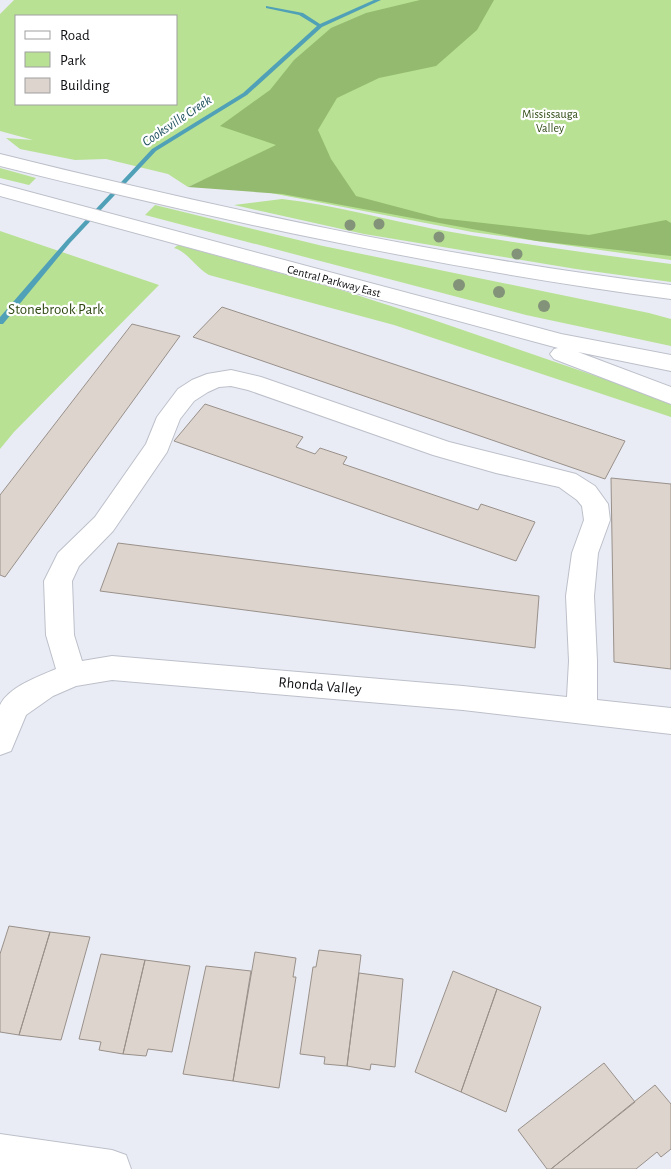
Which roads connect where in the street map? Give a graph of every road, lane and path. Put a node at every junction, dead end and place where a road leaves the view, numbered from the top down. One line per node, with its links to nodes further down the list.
1 (0, 160): 3 (street)
2 (0, 190): 6 (street, Central Parkway East)
3 (440, 259): 4 (street); 5 (street)
4 (671, 292)
5 (671, 312)
6 (458, 314): 7 (street, Central Parkway East); 8 (street)
7 (671, 363)
8 (671, 396)
9 (72, 675): 10 (street, Rhonda Valley); 10 (street); 12 (street, Rhonda Valley)
10 (582, 712): 11 (street, Rhonda Valley)
11 (671, 721)
12 (0, 742)
13 (0, 1153): 14 (street)
14 (112, 1169)

